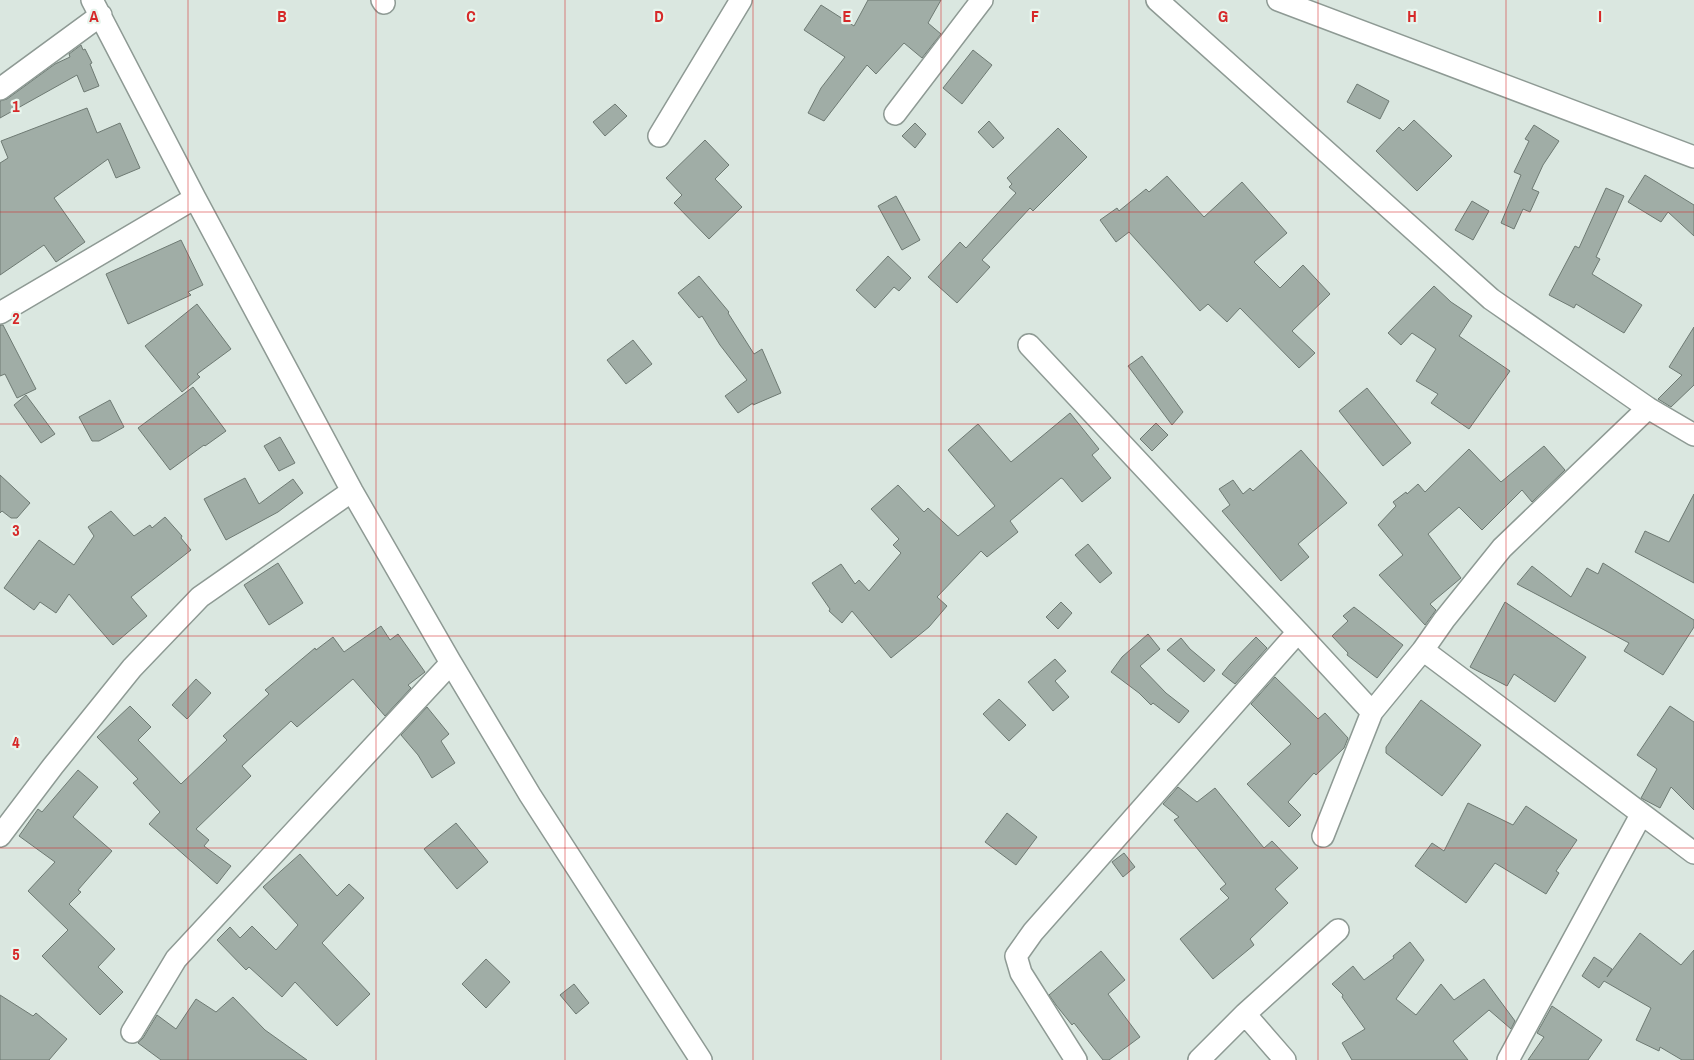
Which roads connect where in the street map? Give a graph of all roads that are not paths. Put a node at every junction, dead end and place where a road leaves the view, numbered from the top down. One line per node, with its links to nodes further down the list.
1 (741, 0): 8 (street)
2 (982, 0): 7 (street)
3 (1157, 0): 13 (street)
4 (1278, 0): 9 (street)
5 (96, 8): 6 (street); 10 (street)
6 (0, 89)
7 (895, 114)
8 (659, 136)
9 (1694, 157)
10 (194, 198): 11 (street); 15 (street)
11 (0, 313)
12 (1029, 345): 16 (street)
13 (1648, 408): 14 (street); 17 (street)
14 (1694, 435)
15 (352, 491): 18 (street); 21 (street)
16 (1298, 632): 19 (street); 28 (street)
17 (1422, 650): 19 (street); 20 (street)
18 (451, 663): 26 (street); 27 (street)
19 (1372, 712): 22 (street)
20 (1641, 815): 23 (street); 31 (street)
21 (0, 836)
22 (1323, 836)
23 (1694, 853)
24 (1338, 930): 25 (street)
25 (1245, 1014): 29 (street); 30 (street)
26 (132, 1032)
27 (701, 1060)
28 (1076, 1060)
29 (1199, 1060)
30 (1284, 1060)
31 (1508, 1060)

